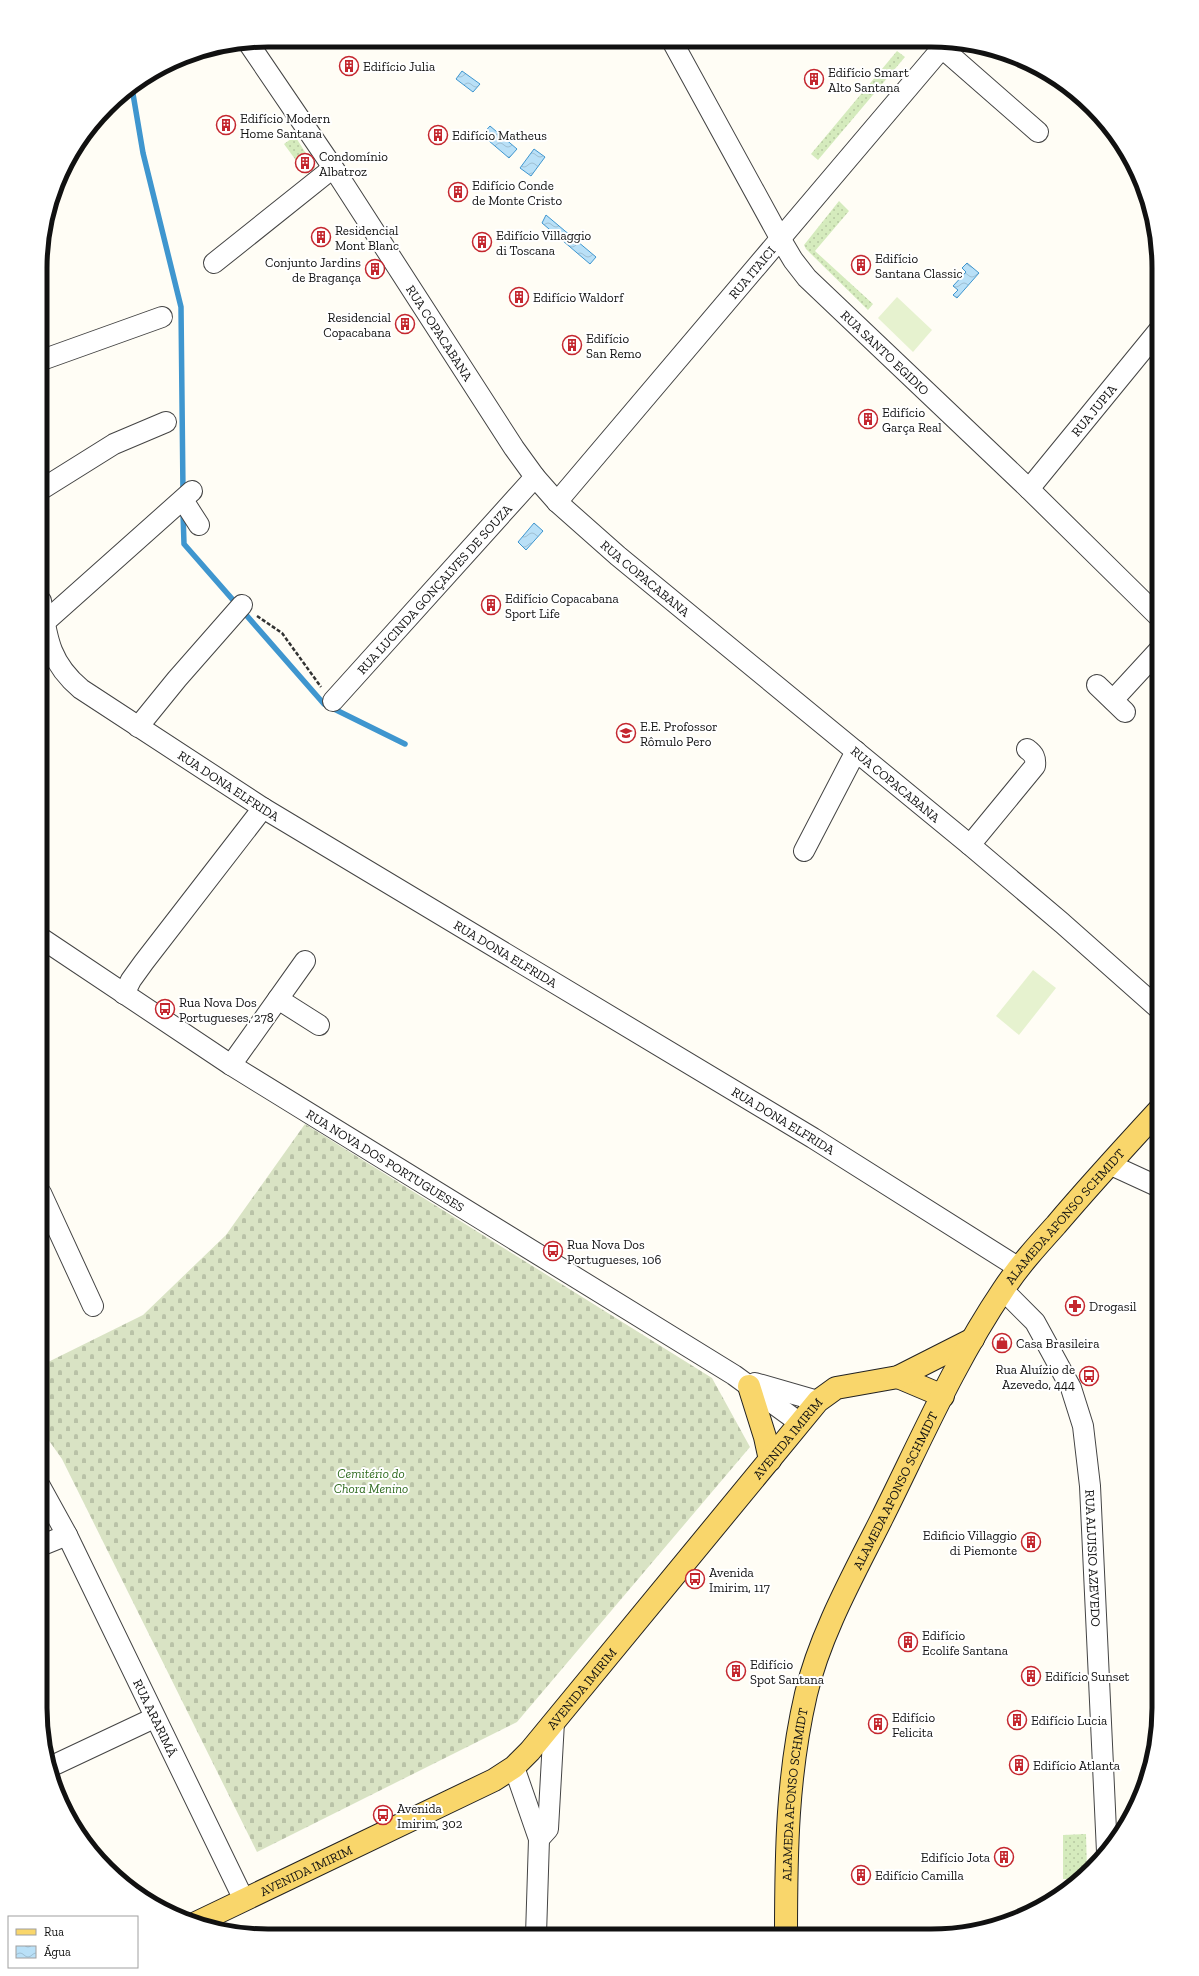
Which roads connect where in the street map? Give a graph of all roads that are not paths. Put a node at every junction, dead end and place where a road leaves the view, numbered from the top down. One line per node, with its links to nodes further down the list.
1 (251, 47): 6 (street, RUA COPACABANA)
2 (675, 47): 7 (street, RUA SANTO EGIDIO)
3 (942, 47): 7 (street, RUA ITAICI)
4 (946, 47): 5 (street)
5 (1038, 132)
6 (333, 168): 8 (street); 13 (street, RUA COPACABANA)
7 (780, 238): 15 (street, RUA SANTO EGIDIO); 16 (street, RUA ITAICI)
8 (214, 263)
9 (162, 317): 11 (street)
10 (1152, 339): 15 (street, RUA JUPIA)
11 (47, 358)
12 (166, 422): 14 (street)
13 (535, 478): 16 (street, RUA COPACABANA); 24 (street, RUA LUCINDA GONÇALVES DE SOUZA)
14 (47, 486)
15 (1029, 489): 19 (street, RUA SANTO EGIDIO)
16 (557, 502): 27 (street, RUA COPACABANA)
17 (199, 525): 20 (street)
18 (242, 605): 25 (street)
19 (1152, 610)
20 (47, 620)
21 (47, 629): 25 (street, RUA DONA ELFRIDA)
22 (1152, 660): 23 (street)
23 (1097, 685)
24 (333, 701)
25 (138, 727): 28 (street, RUA DONA ELFRIDA)
26 (1027, 749): 29 (street)
27 (856, 751): 29 (street, RUA COPACABANA); 30 (street)
28 (263, 808): 33 (street); 42 (street, RUA DONA ELFRIDA)
29 (970, 845): 35 (street, RUA COPACABANA)
30 (804, 851)
31 (47, 942): 33 (street, RUA NOVA DOS PORTUGUESES)
32 (305, 961): 34 (street)
33 (124, 994): 37 (street, RUA NOVA DOS PORTUGUESES)
34 (278, 999): 36 (street); 37 (street)
35 (1152, 1003)
36 (319, 1024)
37 (231, 1065): 47 (street, RUA NOVA DOS PORTUGUESES)
38 (1152, 1118): 39 (main road, ALAMEDA AFONSO SCHMIDT)
39 (1109, 1164): 40 (street); 42 (main road, ALAMEDA AFONSO SCHMIDT)
40 (1152, 1184)
41 (47, 1206): 44 (street)
42 (1019, 1268): 43 (main road, ALAMEDA AFONSO SCHMIDT)
43 (1003, 1290): 45 (main road, ALAMEDA AFONSO SCHMIDT); 59 (street, RUA ALUISIO AZEVEDO)
44 (93, 1306)
45 (973, 1339): 46 (main road, AVENIDA IMIRIM); 48 (main road, ALAMEDA AFONSO SCHMIDT)
46 (898, 1377): 48 (main road); 49 (main road, AVENIDA IMIRIM)
47 (741, 1381): 49 (street, RUA NOVA DOS PORTUGUESES); 50 (street, RUA NOVA DOS PORTUGUESES); 51 (main road)
48 (943, 1396): 64 (main road, ALAMEDA AFONSO SCHMIDT)
49 (818, 1401): 50 (main road, AVENIDA IMIRIM)
50 (800, 1423): 51 (main road, AVENIDA IMIRIM)
51 (770, 1460): 56 (main road, AVENIDA IMIRIM)
52 (47, 1499): 53 (street, RUA ARARIMÃ)
53 (67, 1535): 54 (street); 55 (street, RUA ARARIMÃ)
54 (47, 1543)
55 (154, 1718): 57 (street); 61 (street, RUA ARARIMÃ)
56 (554, 1722): 58 (main road, AVENIDA IMIRIM); 60 (street)
57 (55, 1765)
58 (514, 1767): 60 (street); 61 (main road, AVENIDA IMIRIM)
59 (1113, 1832)
60 (539, 1839): 63 (street)
61 (244, 1900): 62 (main road, AVENIDA IMIRIM)
62 (204, 1919)
63 (536, 1929)
64 (783, 1929)

